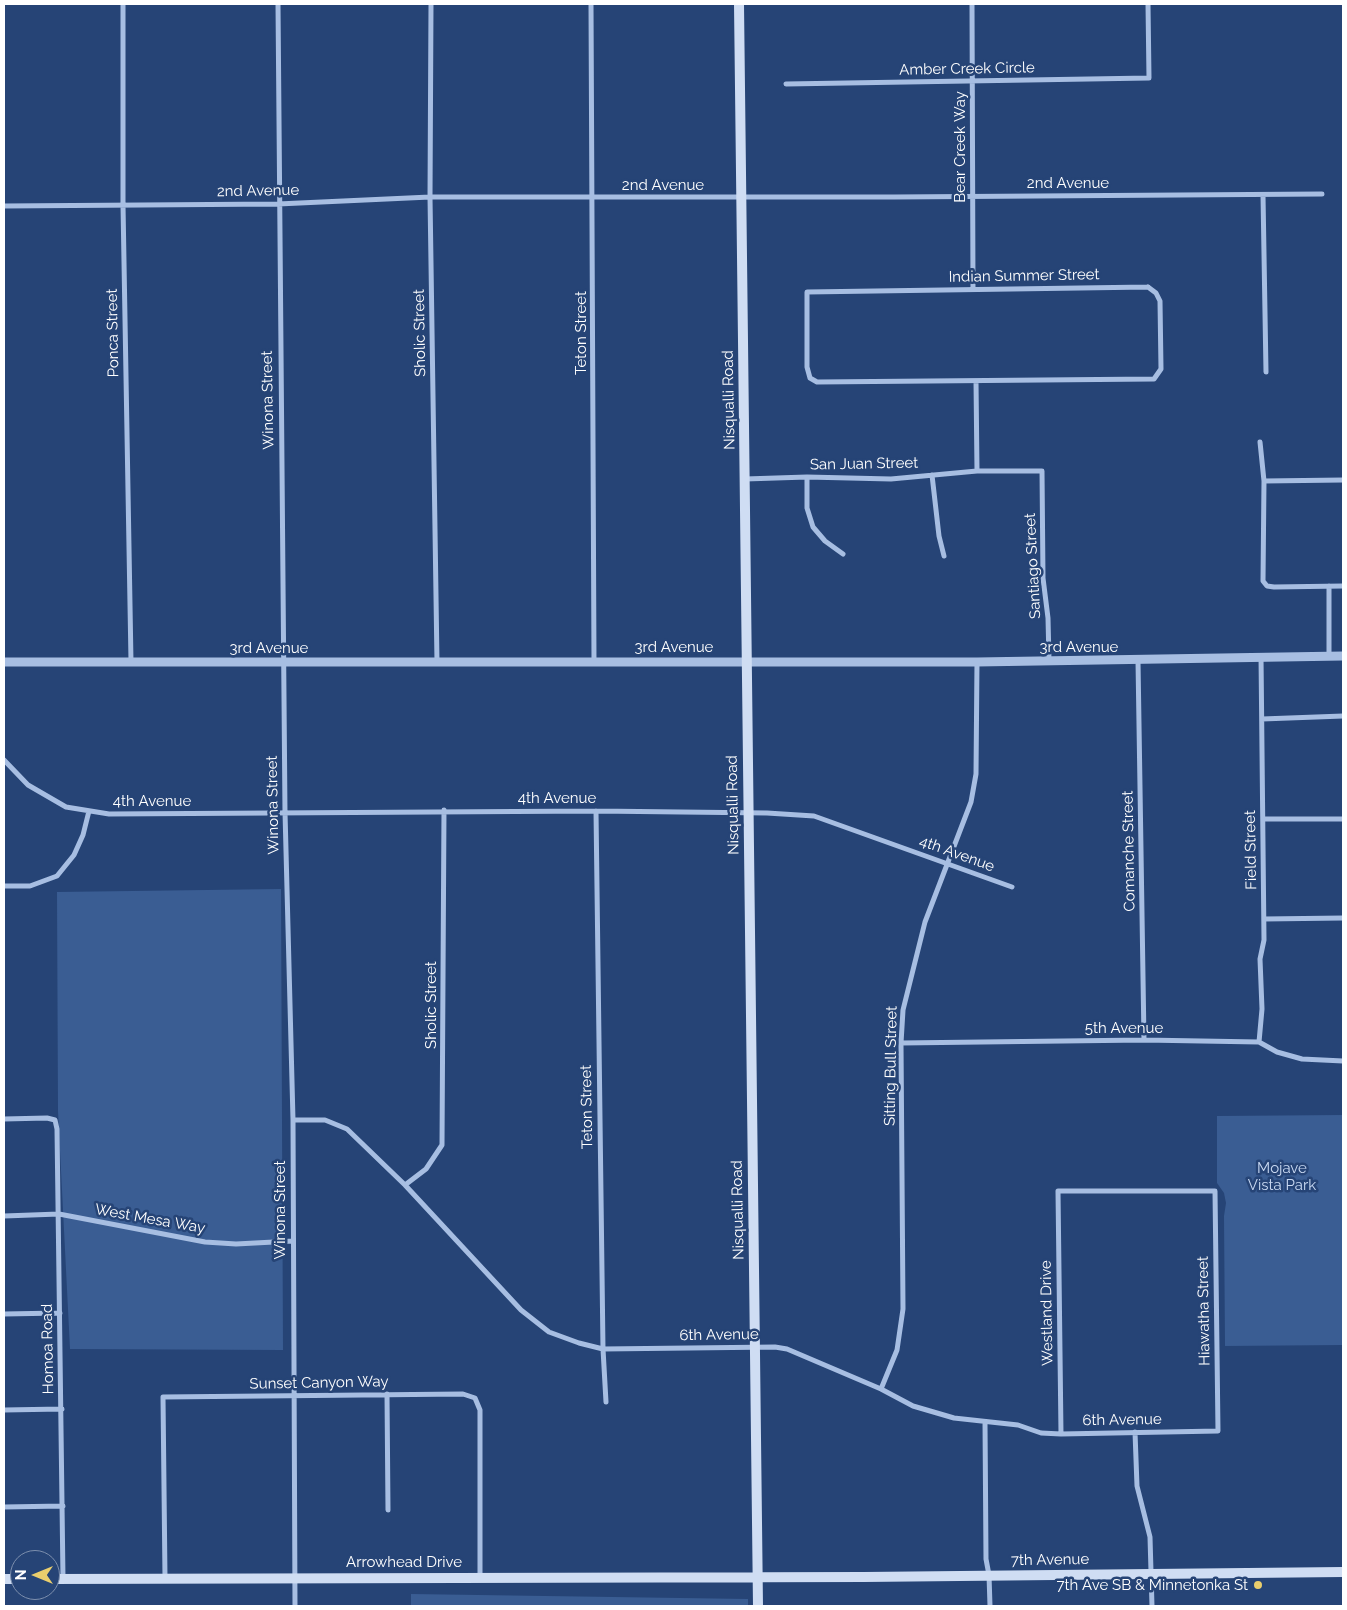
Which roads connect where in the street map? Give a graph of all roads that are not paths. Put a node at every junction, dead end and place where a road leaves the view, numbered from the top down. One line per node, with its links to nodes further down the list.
1 (123, 4): 17 (street, Ponca Street)
2 (278, 4): 16 (street, Winona Street)
3 (430, 4): 11 (street, Sholic Street)
4 (591, 4): 12 (street, Teton Street)
5 (739, 4): 15 (main road, Nisqualli Road)
6 (972, 4): 8 (street, Bear Creek Way)
7 (1148, 4): 8 (street, Amber Creek Circle)
8 (972, 82): 9 (street, Amber Creek Circle); 13 (street, Bear Creek Way)
9 (786, 84)
10 (1322, 194): 14 (street, 2nd Avenue)
11 (430, 196): 12 (street, 2nd Avenue); 16 (street, 2nd Avenue); 44 (street, Sholic Street)
12 (594, 196): 15 (street, 2nd Avenue); 39 (street, Teton Street)
13 (973, 196): 14 (street, 2nd Avenue); 15 (street, 2nd Avenue); 19 (street, Bear Creek Way)
14 (1263, 196): 20 (street)
15 (741, 198): 27 (main road, Nisqualli Road)
16 (278, 204): 17 (street, 2nd Avenue); 43 (street, Winona Street)
17 (123, 205): 18 (street, 2nd Avenue); 38 (street, Ponca Street)
18 (4, 206)
19 (974, 289): 21 (street, Indian Summer Street); 21 (street, Indian Summer Street)
20 (1266, 372)
21 (976, 381): 23 (street)
22 (1260, 442): 29 (street)
23 (977, 471): 24 (street, San Juan Street); 25 (street, San Juan Street)
24 (1042, 471): 37 (street, Santiago Street)
25 (932, 475): 26 (street, San Juan Street); 31 (street)
26 (807, 477): 27 (street, San Juan Street); 30 (street)
27 (745, 479): 40 (main road, Nisqualli Road)
28 (1343, 480): 29 (street)
29 (1264, 481): 32 (street)
30 (843, 554)
31 (944, 556)
32 (1329, 586): 33 (street); 35 (street)
33 (1343, 586)
34 (1261, 656): 35 (street, 3rd Avenue); 41 (street, 3rd Avenue); 47 (street, Field Street)
35 (1329, 656): 36 (street, 3rd Avenue)
36 (1343, 656)
37 (1049, 660): 41 (street, 3rd Avenue); 45 (street, 3rd Avenue)
38 (131, 661): 42 (street, 3rd Avenue); 43 (street, 3rd Avenue)
39 (594, 661): 40 (street, 3rd Avenue); 44 (street, 3rd Avenue)
40 (747, 661): 45 (street, 3rd Avenue); 53 (main road, Nisqualli Road)
41 (1138, 661): 61 (street, Comanche Street)
42 (4, 662)
43 (284, 662): 44 (street, 3rd Avenue); 52 (street, Winona Street)
44 (437, 662)
45 (977, 662): 56 (street, Sitting Bull Street)
46 (1343, 716): 47 (street)
47 (1262, 718): 54 (street, Field Street)
48 (4, 760): 50 (street, 4th Avenue)
49 (444, 810): 51 (street, 4th Avenue); 52 (street, 4th Avenue); 67 (street, Sholic Street)
50 (89, 811): 52 (street, 4th Avenue); 57 (street)
51 (596, 811): 53 (street, 4th Avenue); 75 (street, Teton Street)
52 (285, 812): 66 (street, Winona Street)
53 (748, 813): 56 (street, 4th Avenue); 74 (main road, Nisqualli Road)
54 (1263, 819): 55 (street); 60 (street, Field Street)
55 (1343, 819)
56 (949, 863): 58 (street, 4th Avenue); 63 (street, Sitting Bull Street)
57 (4, 886)
58 (1012, 887)
59 (1343, 918): 60 (street)
60 (1264, 920): 62 (street, Field Street)
61 (1144, 1040): 62 (street, 5th Avenue); 63 (street, 5th Avenue)
62 (1259, 1042): 64 (street, 5th Avenue)
63 (901, 1043): 76 (street, Sitting Bull Street)
64 (1343, 1061)
65 (4, 1119): 69 (street, Homoa Road)
66 (292, 1120): 67 (street, 6th Avenue); 71 (street, Winona Street)
67 (405, 1185): 75 (street, 6th Avenue)
68 (1058, 1191): 83 (street, Hiawatha Street); 85 (street, Westland Drive)
69 (59, 1214): 70 (street, West Mesa Way); 71 (street, West Mesa Way); 72 (street, Homoa Road)
70 (4, 1216)
71 (293, 1241): 78 (street, Winona Street)
72 (60, 1313): 73 (street); 80 (street, Homoa Road)
73 (4, 1314)
74 (755, 1347): 75 (street, 6th Avenue); 76 (street, 6th Avenue); 94 (main road, Nisqualli Road)
75 (603, 1349): 79 (street, Teton Street)
76 (880, 1389): 82 (street, 6th Avenue)
77 (387, 1394): 78 (street, Sunset Canyon Way); 88 (street); 93 (street, Sunset Canyon Way)
78 (293, 1395): 92 (street, Winona Street); 97 (street, Sunset Canyon Way)
79 (606, 1402)
80 (62, 1409): 81 (street); 86 (street, Homoa Road)
81 (4, 1410)
82 (985, 1422): 85 (street, 6th Avenue); 91 (street)
83 (1218, 1431): 84 (street, 6th Avenue)
84 (1136, 1432): 85 (street, 6th Avenue); 90 (street)
85 (1061, 1434)
86 (63, 1506): 87 (street); 96 (street, Homoa Road)
87 (4, 1507)
88 (388, 1510)
89 (1343, 1572): 90 (main road, 7th Avenue)
90 (1151, 1574): 91 (main road, 7th Avenue); 101 (street)
91 (989, 1575): 94 (main road, 7th Avenue); 100 (street)
92 (295, 1577): 93 (main road, Arrowhead Drive); 97 (main road, Arrowhead Drive); 98 (street, Winona Street)
93 (480, 1577): 94 (main road, Arrowhead Drive)
94 (758, 1577): 99 (main road, Nisqualli Road)
95 (60, 1578): 96 (main road, Arrowhead Drive)
96 (63, 1578): 97 (main road, Arrowhead Drive)
97 (165, 1578)
98 (295, 1606)
99 (758, 1606)
100 (990, 1606)
101 (1152, 1606)

